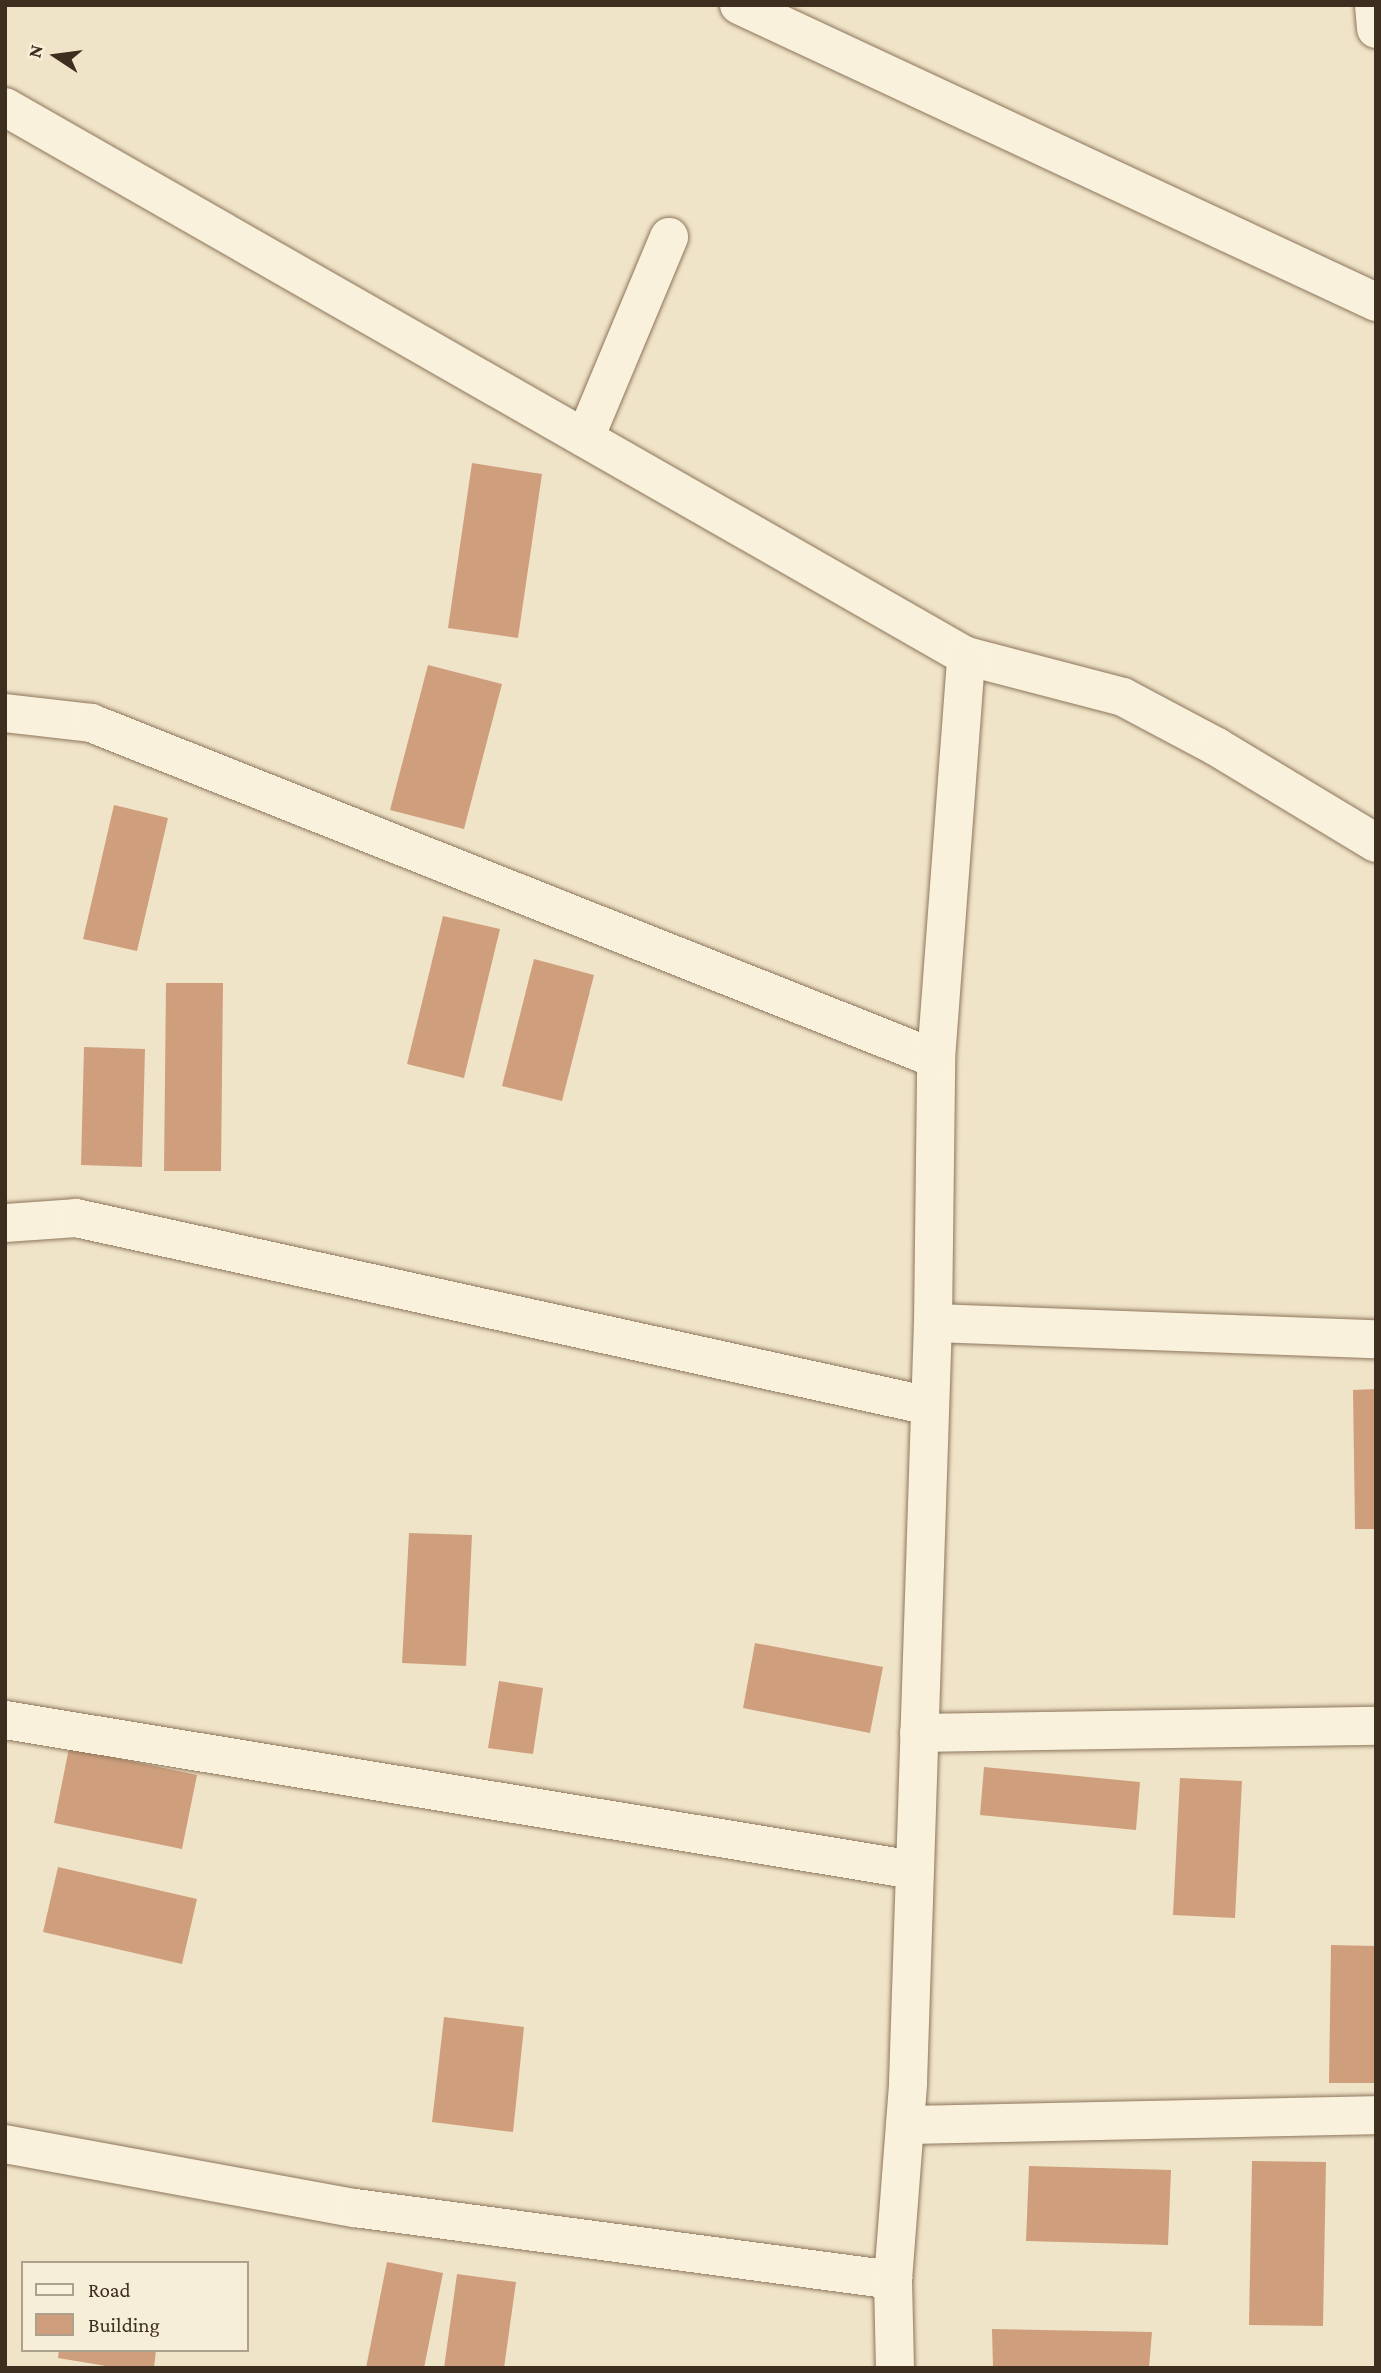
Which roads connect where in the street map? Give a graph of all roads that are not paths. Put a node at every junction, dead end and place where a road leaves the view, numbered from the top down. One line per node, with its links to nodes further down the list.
1 (738, 5): 4 (street)
2 (5, 107): 5 (street)
3 (669, 237): 5 (street)
4 (1376, 302)
5 (585, 438): 6 (street)
6 (966, 656): 8 (street); 9 (street)
7 (5, 713): 9 (street)
8 (1376, 843)
9 (936, 1059): 11 (street)
10 (5, 1223): 13 (street)
11 (933, 1323): 12 (street); 13 (street)
12 (1376, 1339)
13 (930, 1406): 16 (street)
14 (5, 1720): 17 (street)
15 (1376, 1726): 16 (street)
16 (919, 1733): 17 (street)
17 (914, 1870): 19 (street)
18 (1376, 2115): 19 (street)
19 (905, 2125): 21 (street)
20 (5, 2144): 21 (street)
21 (893, 2280): 22 (street)
22 (895, 2368)

